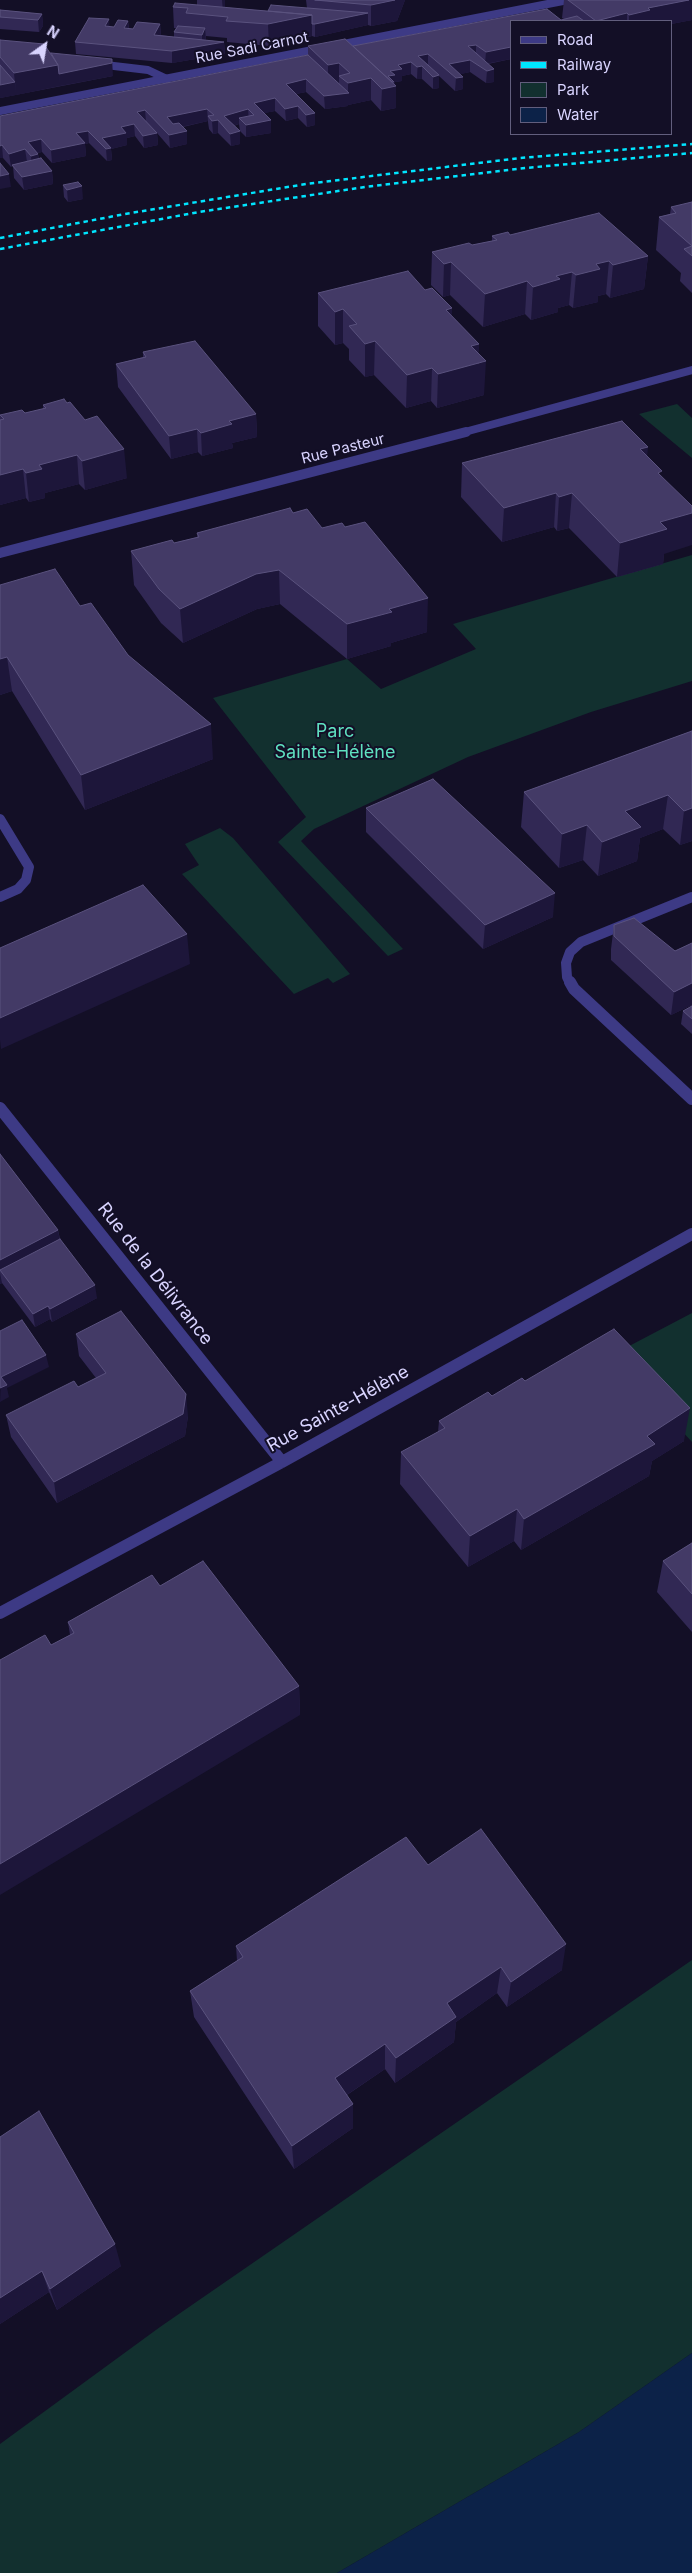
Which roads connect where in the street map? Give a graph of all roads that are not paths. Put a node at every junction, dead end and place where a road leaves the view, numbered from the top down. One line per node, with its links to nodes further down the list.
1 (568, 0): 3 (street, Rue Sadi Carnot)
2 (86, 63): 3 (street)
3 (167, 78): 4 (street, Rue Sadi Carnot)
4 (0, 112)
5 (692, 370): 6 (street, Rue Pasteur)
6 (0, 553)
7 (0, 819): 9 (street)
8 (692, 896): 10 (street)
9 (0, 897)
10 (692, 1099)
11 (0, 1108): 13 (street, Rue de la Délivrance)
12 (692, 1234): 13 (street, Rue Sainte-Hélène)
13 (282, 1462): 14 (street, Rue Sainte-Hélène)
14 (0, 1613)

